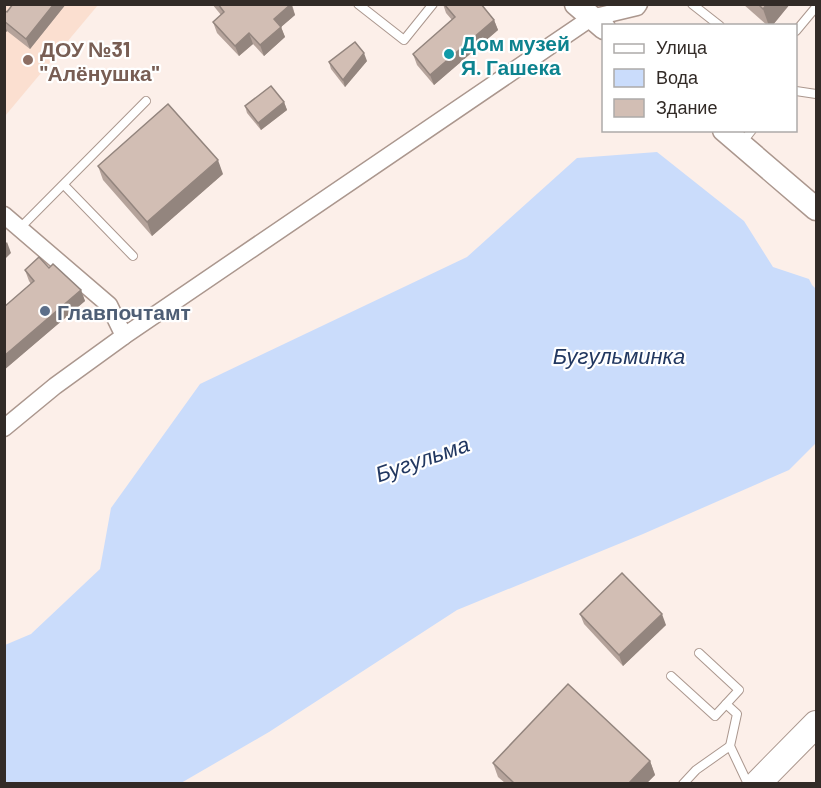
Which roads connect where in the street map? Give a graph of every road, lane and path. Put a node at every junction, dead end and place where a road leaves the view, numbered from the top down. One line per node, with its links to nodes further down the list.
1 (358, 4): 2 (lane)
2 (433, 4)
3 (639, 4): 6 (street)
4 (692, 4): 7 (lane)
5 (816, 7): 8 (lane)
6 (590, 17): 18 (street)
7 (717, 24)
8 (797, 29)
9 (797, 91): 10 (lane)
10 (816, 94)
11 (146, 101): 13 (lane)
12 (739, 135): 14 (street)
13 (64, 184): 16 (lane); 17 (lane)
14 (816, 209)
15 (4, 215): 16 (street)
16 (20, 228): 18 (street)
17 (133, 256)
18 (124, 336): 19 (street)
19 (4, 428)
20 (699, 653): 22 (lane)
21 (671, 676): 22 (lane)
22 (726, 704): 24 (lane)
23 (816, 724): 27 (main road)
24 (730, 746): 25 (lane); 26 (lane)
25 (683, 783)
26 (748, 783)
27 (757, 783)

